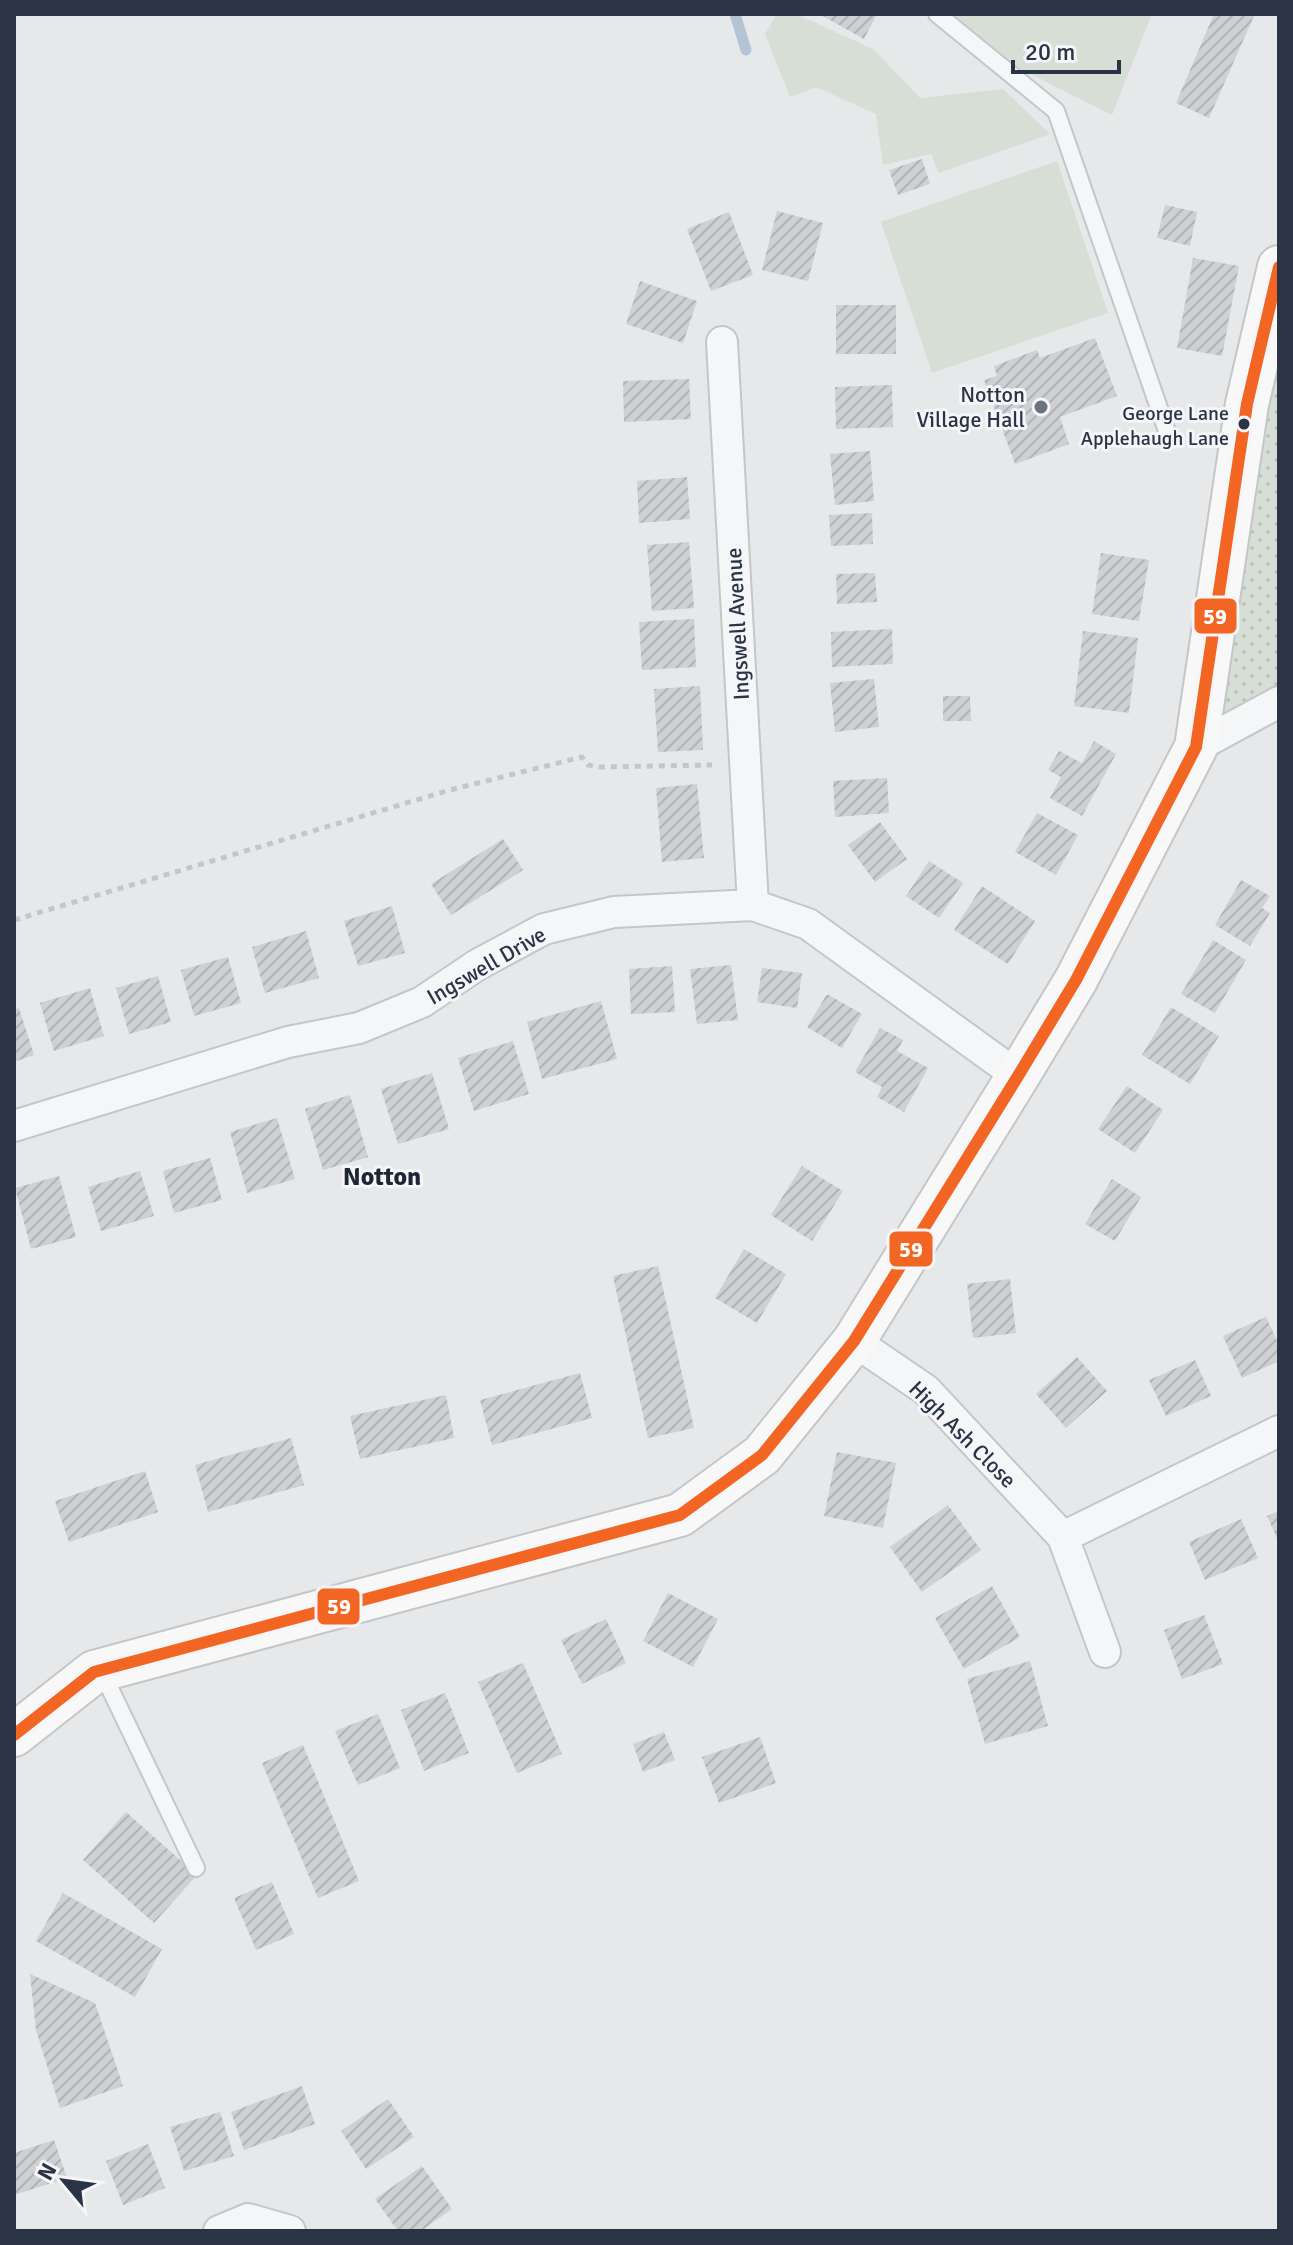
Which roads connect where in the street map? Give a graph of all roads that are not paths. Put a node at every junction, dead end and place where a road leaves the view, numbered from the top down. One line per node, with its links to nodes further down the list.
1 (937, 14): 4 (lane)
2 (1279, 267): 6 (street)
3 (722, 342): 7 (street, Ingswell Avenue)
4 (1168, 434)
5 (1279, 702): 6 (street)
6 (1196, 747): 8 (street)
7 (753, 905): 8 (street, Ingswell Drive); 9 (street, Ingswell Drive)
8 (1018, 1076): 10 (street)
9 (14, 1126)
10 (854, 1341): 12 (street, High Ash Close); 14 (street)
11 (1279, 1431): 12 (street)
12 (1063, 1537): 13 (street, High Ash Close)
13 (1105, 1652)
14 (101, 1671): 15 (street); 16 (lane)
15 (14, 1735)
16 (196, 1868)
17 (219, 2231): 18 (street)
18 (290, 2231)

